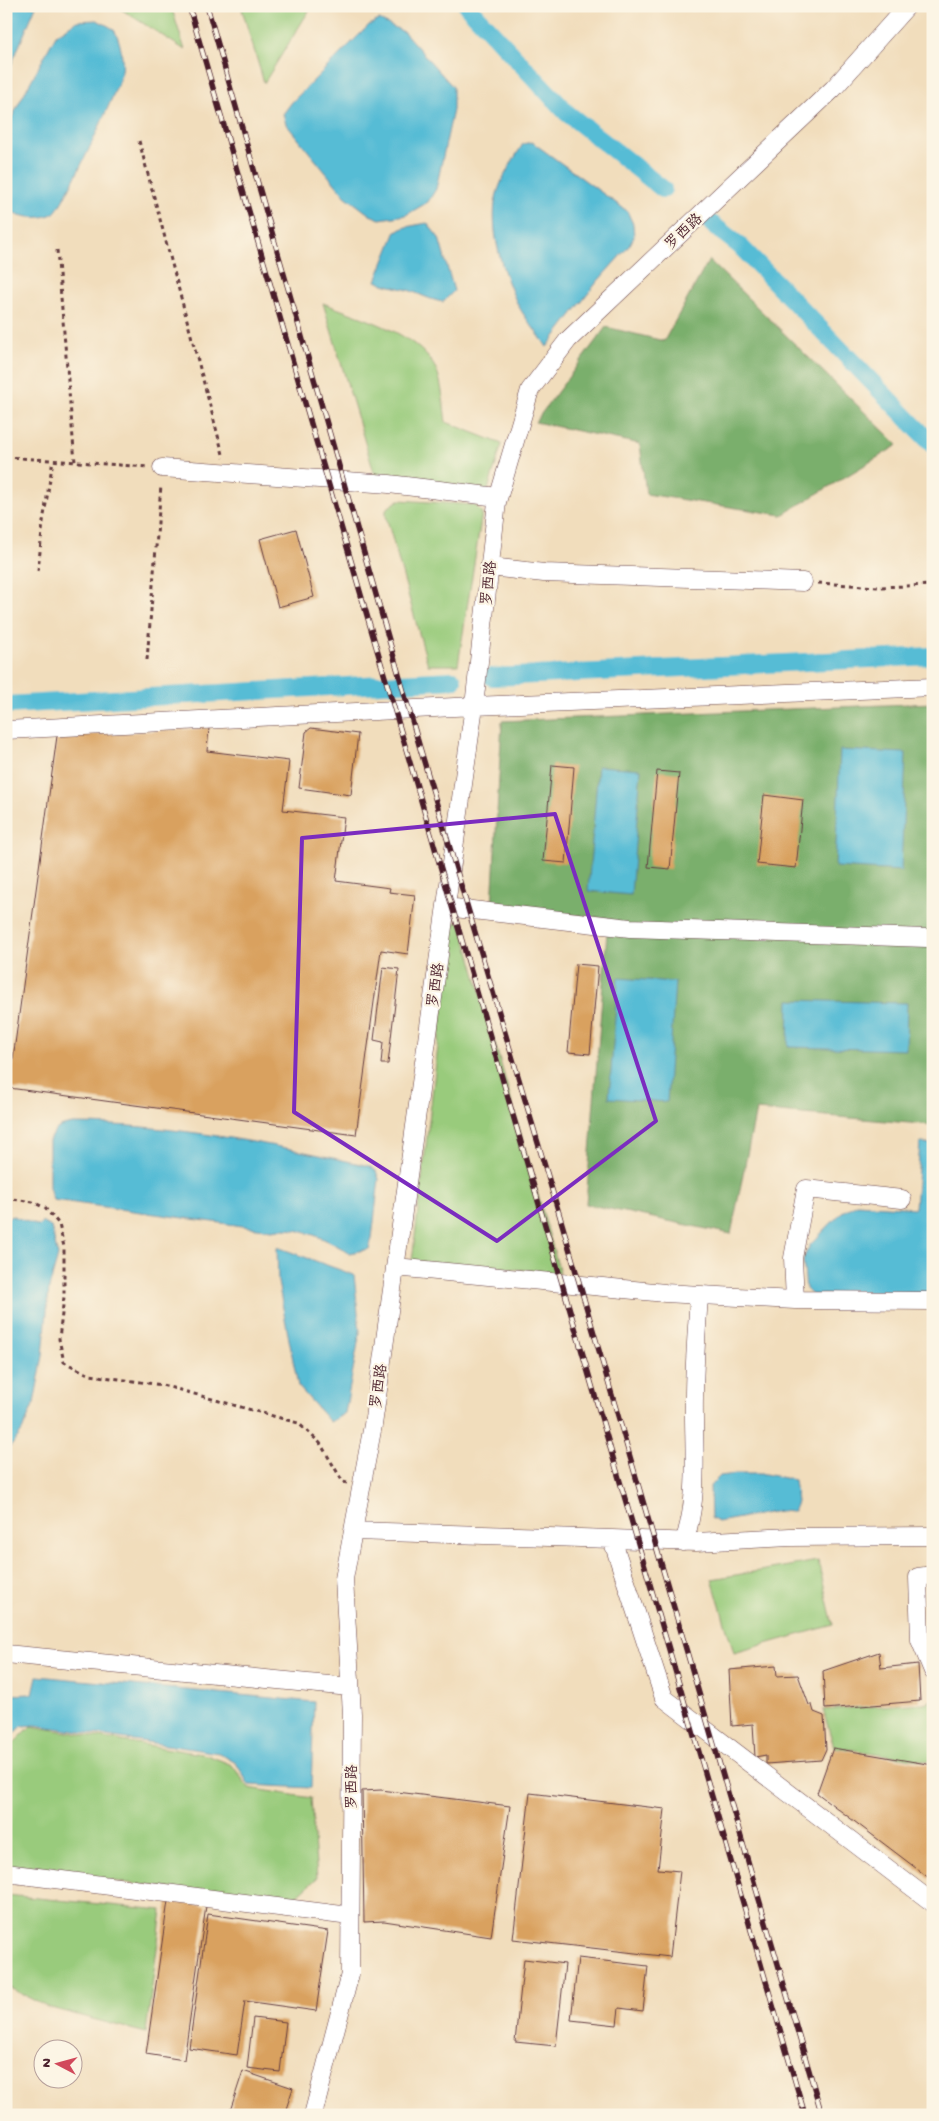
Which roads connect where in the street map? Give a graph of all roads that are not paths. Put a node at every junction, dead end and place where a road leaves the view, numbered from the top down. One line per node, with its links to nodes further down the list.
1 (907, 6): 3 (street, 罗西路)
2 (162, 468): 3 (street)
3 (498, 497): 4 (street, 罗西路)
4 (490, 566): 5 (street); 7 (street, 罗西路)
5 (803, 582)
6 (933, 687): 7 (street)
7 (474, 706): 8 (street); 9 (street, 罗西路)
8 (6, 730)
9 (446, 907): 10 (street); 12 (street, 罗西路)
10 (927, 938)
11 (902, 1199): 14 (street)
12 (395, 1267): 13 (street); 16 (street, 罗西路)
13 (699, 1295): 14 (street); 19 (street)
14 (795, 1300): 15 (street)
15 (933, 1300)
16 (353, 1531): 18 (street); 23 (street, 罗西路)
17 (933, 1536): 19 (street)
18 (612, 1539): 19 (street); 25 (street)
19 (684, 1542)
20 (933, 1575): 22 (street)
21 (6, 1654): 23 (street)
22 (933, 1671)
23 (350, 1687): 26 (street, 罗西路)
24 (6, 1873): 26 (street)
25 (931, 1898)
26 (350, 1916): 27 (street, 罗西路)
27 (313, 2115)

